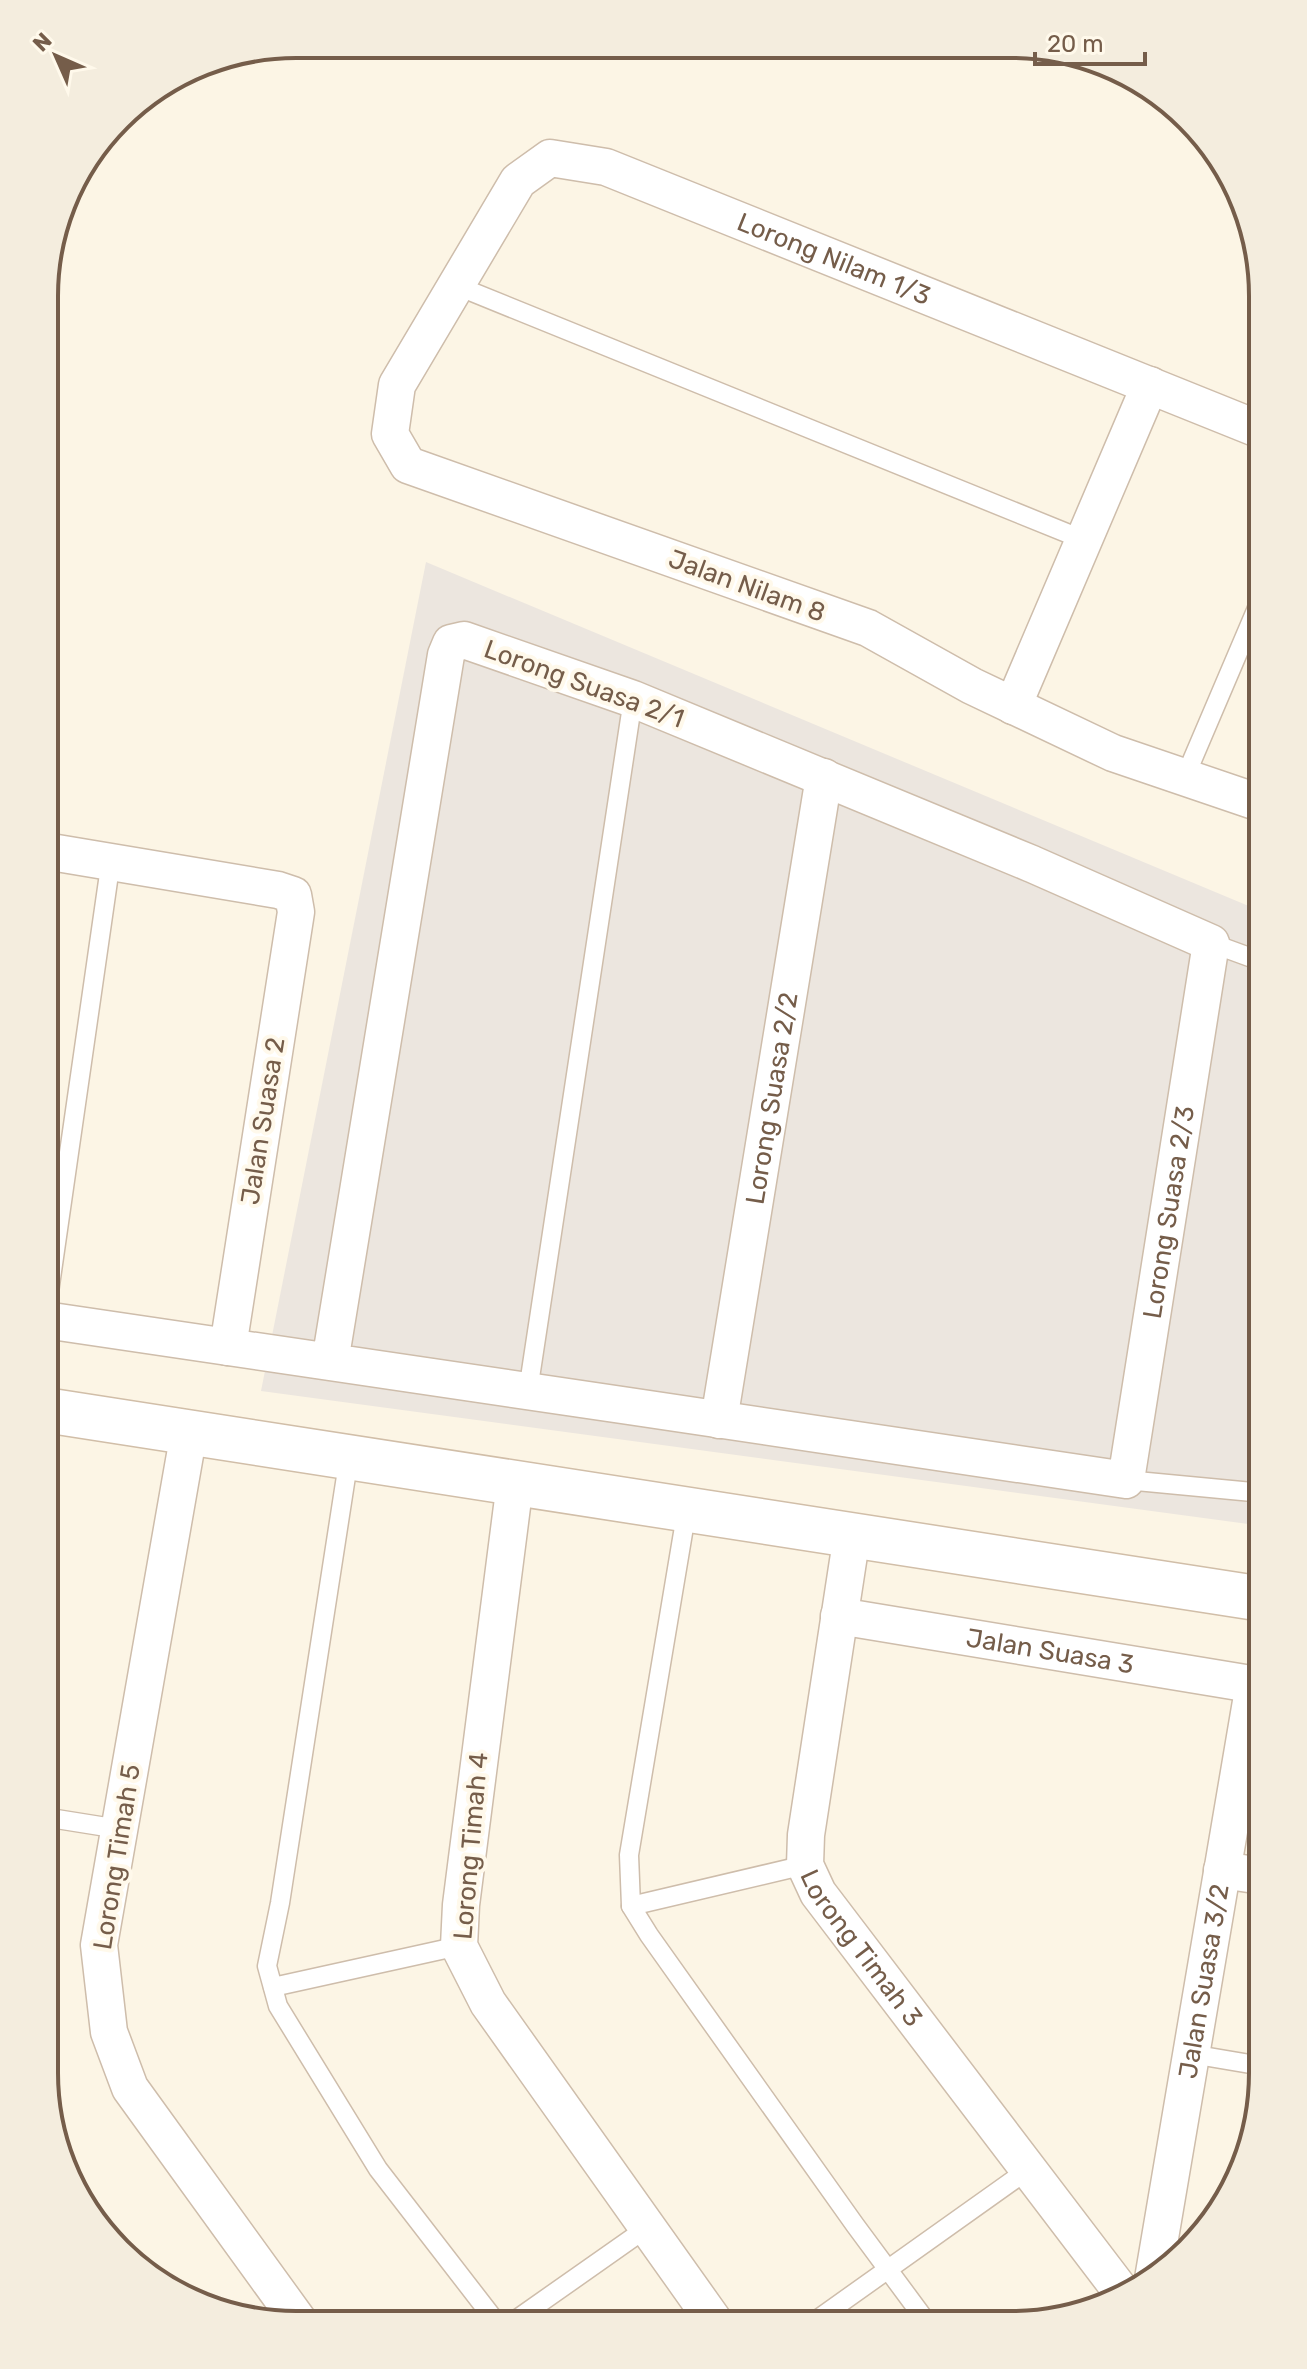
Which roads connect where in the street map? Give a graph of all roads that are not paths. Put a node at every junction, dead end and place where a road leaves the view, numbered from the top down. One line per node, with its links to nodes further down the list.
1 (455, 285): 2 (street, Lorong Nilam 1/3); 4 (lane); 7 (street, Jalan Nilam 8)
2 (1150, 385): 3 (street, Lorong Nilam 1/3); 4 (street)
3 (1249, 425)
4 (1084, 540): 7 (street)
5 (1249, 627): 9 (lane)
6 (633, 699): 8 (street, Lorong Suasa 2/1); 18 (street, Lorong Suasa 2/1); 19 (lane)
7 (1013, 706): 9 (street, Jalan Nilam 8)
8 (824, 777): 13 (street, Lorong Suasa 2/1); 21 (street, Lorong Suasa 2/2)
9 (1185, 777): 10 (street, Jalan Nilam 8)
10 (1249, 799)
11 (58, 853): 12 (street)
12 (111, 860): 15 (lane); 17 (street, Jalan Suasa 2)
13 (1211, 943): 14 (lane); 24 (street, Lorong Suasa 2/3)
14 (1249, 957)
15 (58, 1229)
16 (58, 1322): 17 (street)
17 (228, 1347): 18 (street)
18 (330, 1362): 19 (street)
19 (528, 1391): 21 (street)
20 (58, 1412): 22 (street)
21 (719, 1420): 24 (street)
22 (189, 1432): 23 (street); 34 (street, Lorong Timah 5)
23 (349, 1457): 25 (street); 40 (lane)
24 (1126, 1480): 26 (lane)
25 (515, 1483): 27 (street); 39 (street, Lorong Timah 4)
26 (1248, 1492)
27 (687, 1509): 28 (street); 38 (lane)
28 (852, 1535): 29 (street); 30 (street, Lorong Timah 3)
29 (1248, 1597)
30 (839, 1616): 31 (street, Jalan Suasa 3); 35 (street, Lorong Timah 3)
31 (1248, 1683)
32 (1248, 1735): 36 (street, Jalan Suasa 3/2)
33 (58, 1819): 34 (lane)
34 (119, 1829): 48 (street, Lorong Timah 5)
35 (805, 1865): 38 (lane); 43 (street, Lorong Timah 3)
36 (1222, 1870): 37 (street); 41 (street, Jalan Suasa 3/2)
37 (1248, 1874)
38 (631, 1906): 46 (lane)
39 (459, 1946): 40 (lane); 44 (street, Lorong Timah 4)
40 (273, 1987): 49 (lane)
41 (1191, 2054): 42 (lane); 45 (street, Jalan Suasa 3/2)
42 (1248, 2064)
43 (1029, 2169): 46 (lane); 47 (street, Lorong Timah 3)
44 (648, 2227): 50 (lane); 51 (street, Lorong Timah 4)
45 (1156, 2262)
46 (887, 2268): 52 (lane); 53 (lane)
47 (1117, 2286)
48 (291, 2311)
49 (488, 2311)
50 (528, 2311)
51 (707, 2311)
52 (829, 2311)
53 (919, 2311)

